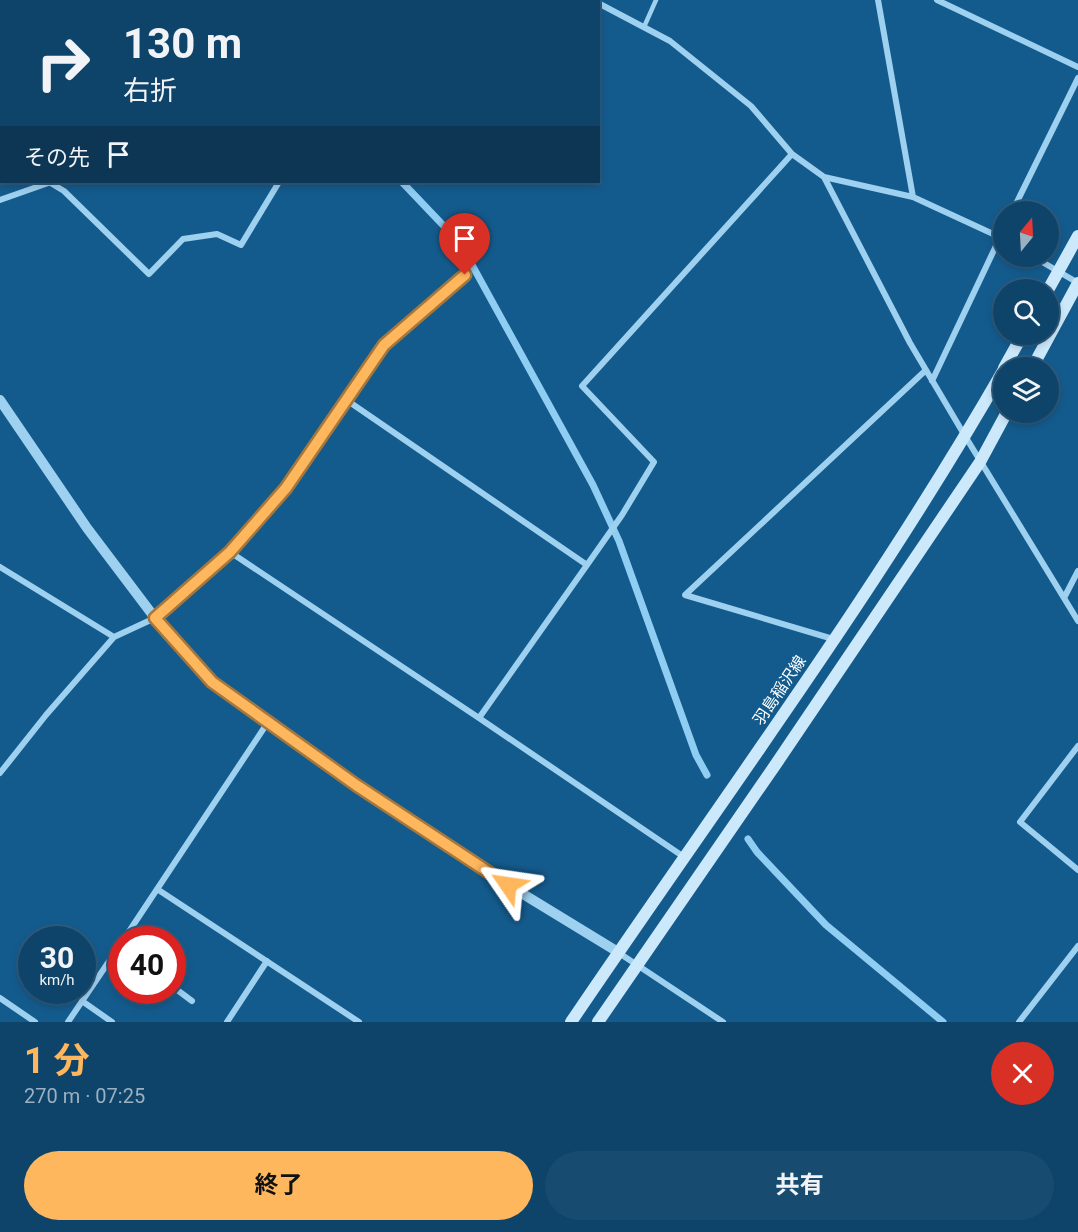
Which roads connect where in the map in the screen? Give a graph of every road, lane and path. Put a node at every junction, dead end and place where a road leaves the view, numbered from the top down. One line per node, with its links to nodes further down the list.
1 (656, 0): 5 (lane)
2 (878, 0): 13 (street)
3 (937, 0): 6 (street)
4 (600, 5): 5 (street)
5 (644, 27): 8 (street)
6 (1078, 67)
7 (1078, 78): 15 (street)
8 (792, 154): 9 (street); 34 (street)
9 (824, 177): 13 (street); 25 (street)
10 (47, 183): 14 (street)
11 (52, 183): 12 (street)
12 (278, 183)
13 (913, 197): 16 (street)
14 (0, 200)
15 (1017, 201)
16 (993, 233)
17 (1078, 236): 20 (main road)
18 (993, 256): 26 (street)
19 (1049, 267): 20 (street)
20 (1058, 273): 22 (main road); 23 (street)
21 (465, 275): 28 (street)
22 (1054, 279)
23 (1078, 283): 24 (main road)
24 (1038, 357)
25 (926, 370): 26 (street); 41 (street)
26 (932, 381): 31 (street)
27 (993, 387): 31 (main road, 羽島稲沢線)
28 (345, 399): 33 (street); 34 (street)
29 (0, 400): 38 (street)
30 (1001, 423): 32 (main road)
31 (965, 436): 32 (street); 41 (main road, 羽島稲沢線)
32 (980, 462): 37 (street); 54 (main road)
33 (230, 552): 38 (street); 42 (street)
34 (587, 565): 42 (street)
35 (0, 567): 40 (street)
36 (1078, 571): 37 (street)
37 (1064, 598): 39 (street)
38 (155, 618): 40 (street); 43 (street)
39 (1078, 621)
40 (114, 637): 45 (street)
41 (833, 639): 46 (main road, 羽島稲沢線)
42 (479, 718): 46 (street)
43 (268, 722): 48 (street); 51 (street)
44 (1078, 746): 47 (street)
45 (0, 773)
46 (684, 857): 51 (main road, 羽島稲沢線)
47 (1078, 870)
48 (157, 889): 49 (street); 52 (street)
49 (133, 926)
50 (1078, 946): 69 (street)
51 (618, 952): 54 (street); 66 (main road, 羽島稲沢線)
52 (267, 961): 64 (street); 65 (street)
53 (108, 964): 55 (street)
54 (636, 964): 67 (main road); 68 (street)
55 (96, 981)
56 (186, 996): 58 (street)
57 (0, 998): 61 (street)
58 (192, 1001)
59 (80, 1004): 62 (street)
60 (86, 1004): 63 (street)
61 (35, 1022)
62 (68, 1022)
63 (112, 1022)
64 (228, 1022)
65 (359, 1022)
66 (571, 1022)
67 (598, 1022)
68 (723, 1022)
69 (1019, 1022)

